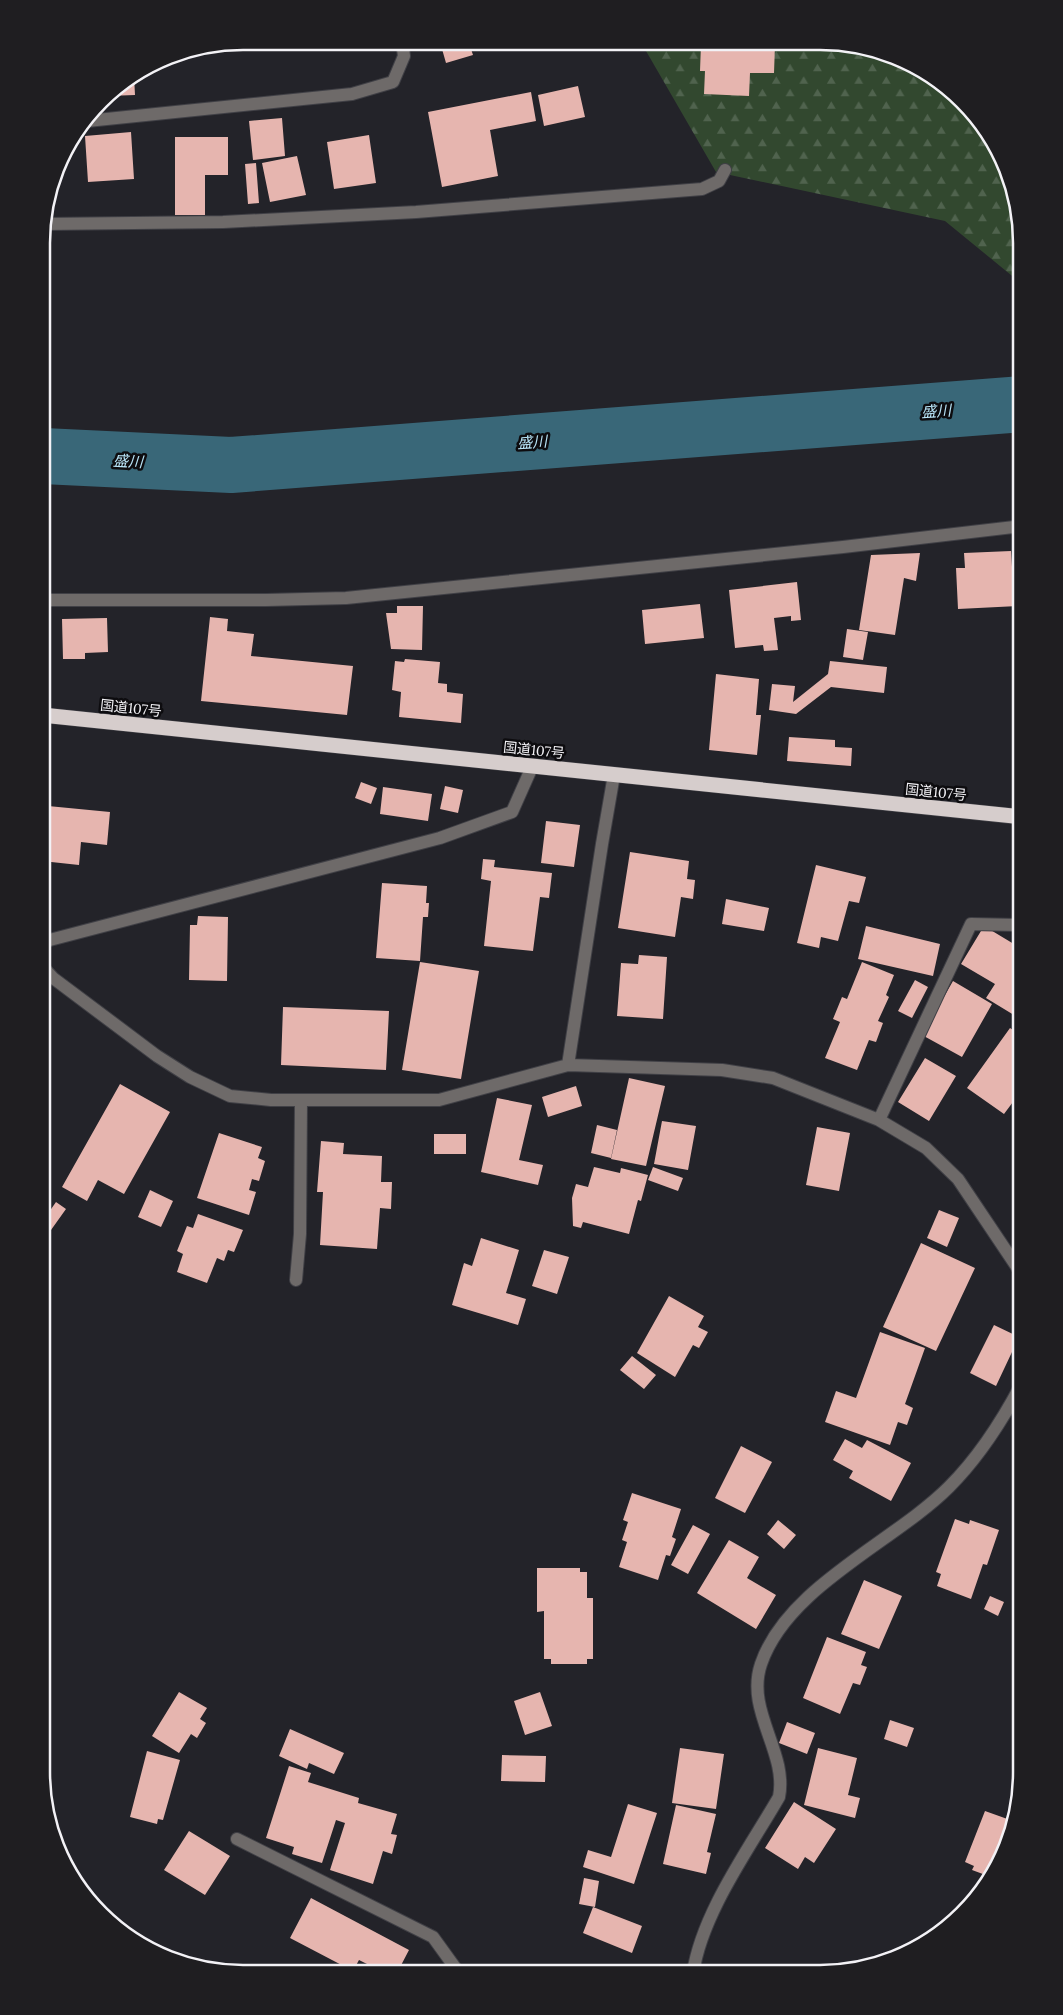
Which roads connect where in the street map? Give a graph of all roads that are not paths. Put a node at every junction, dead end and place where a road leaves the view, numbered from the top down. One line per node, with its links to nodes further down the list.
1 (403, 50): 2 (street)
2 (94, 120)
3 (725, 170): 4 (street)
4 (51, 224)
5 (1013, 527): 6 (street)
6 (50, 600)
7 (50, 716): 8 (highway, 国道107号)
8 (532, 767): 9 (highway, 国道107号); 12 (street)
9 (614, 775): 10 (highway, 国道107号); 14 (street)
10 (1013, 816)
11 (1013, 925): 16 (street)
12 (50, 940)
13 (50, 974): 15 (street)
14 (568, 1065): 15 (street); 16 (street)
15 (301, 1100): 18 (street)
16 (879, 1120): 17 (street)
17 (1013, 1260)
18 (296, 1280)
19 (1013, 1400): 22 (street)
20 (237, 1838): 21 (street)
21 (453, 1965)
22 (695, 1965)

